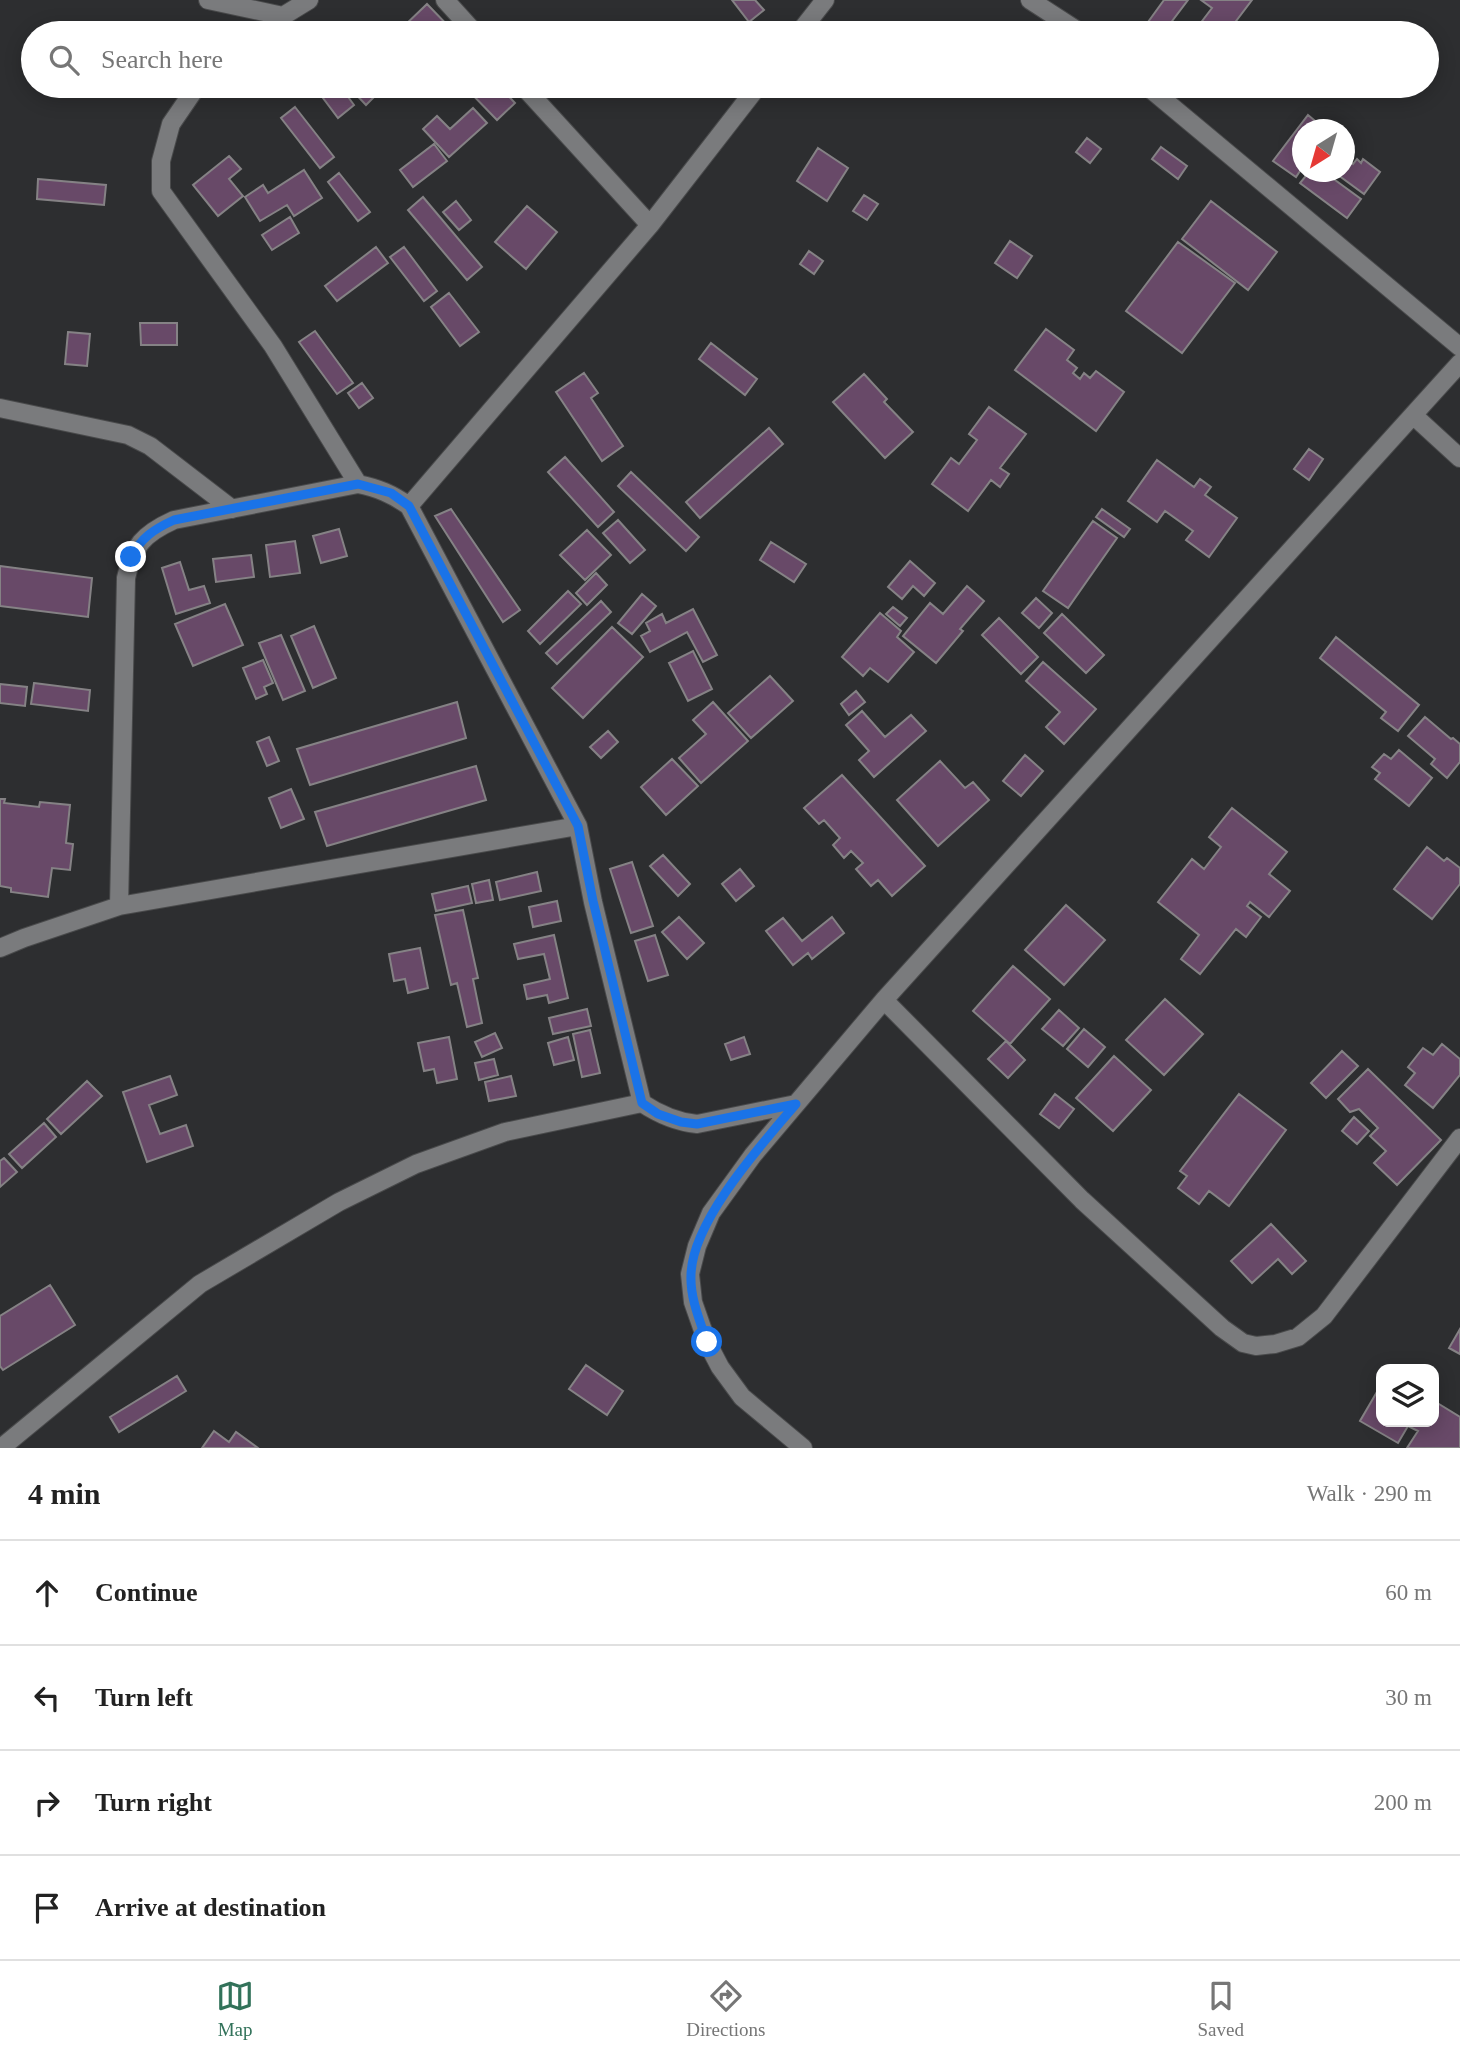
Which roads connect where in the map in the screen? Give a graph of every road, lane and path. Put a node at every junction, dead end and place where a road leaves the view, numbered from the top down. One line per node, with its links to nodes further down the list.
1 (208, 0): 6 (street)
2 (309, 0): 6 (street)
3 (445, 0): 8 (street)
4 (825, 0): 9 (street)
5 (1030, 0): 10 (street)
6 (283, 16): 7 (street)
7 (277, 21)
8 (464, 21)
9 (808, 21)
10 (1062, 21)
11 (189, 98): 21 (street)
12 (534, 98): 15 (street)
13 (749, 98): 15 (street)
14 (1161, 98): 16 (street)
15 (650, 225): 22 (street)
16 (1460, 347)
17 (1460, 363): 19 (street)
18 (0, 408): 23 (street)
19 (1413, 415): 20 (street); 27 (street)
20 (1460, 458)
21 (358, 484): 22 (street); 23 (street)
22 (409, 506): 24 (street)
23 (232, 509): 25 (street)
24 (578, 826): 25 (street); 28 (street)
25 (119, 906): 26 (street)
26 (0, 948)
27 (884, 1000): 29 (street); 30 (street)
28 (642, 1103): 29 (street); 31 (street)
29 (796, 1104): 32 (street)
30 (1460, 1138)
31 (1, 1448)
32 (803, 1448)

